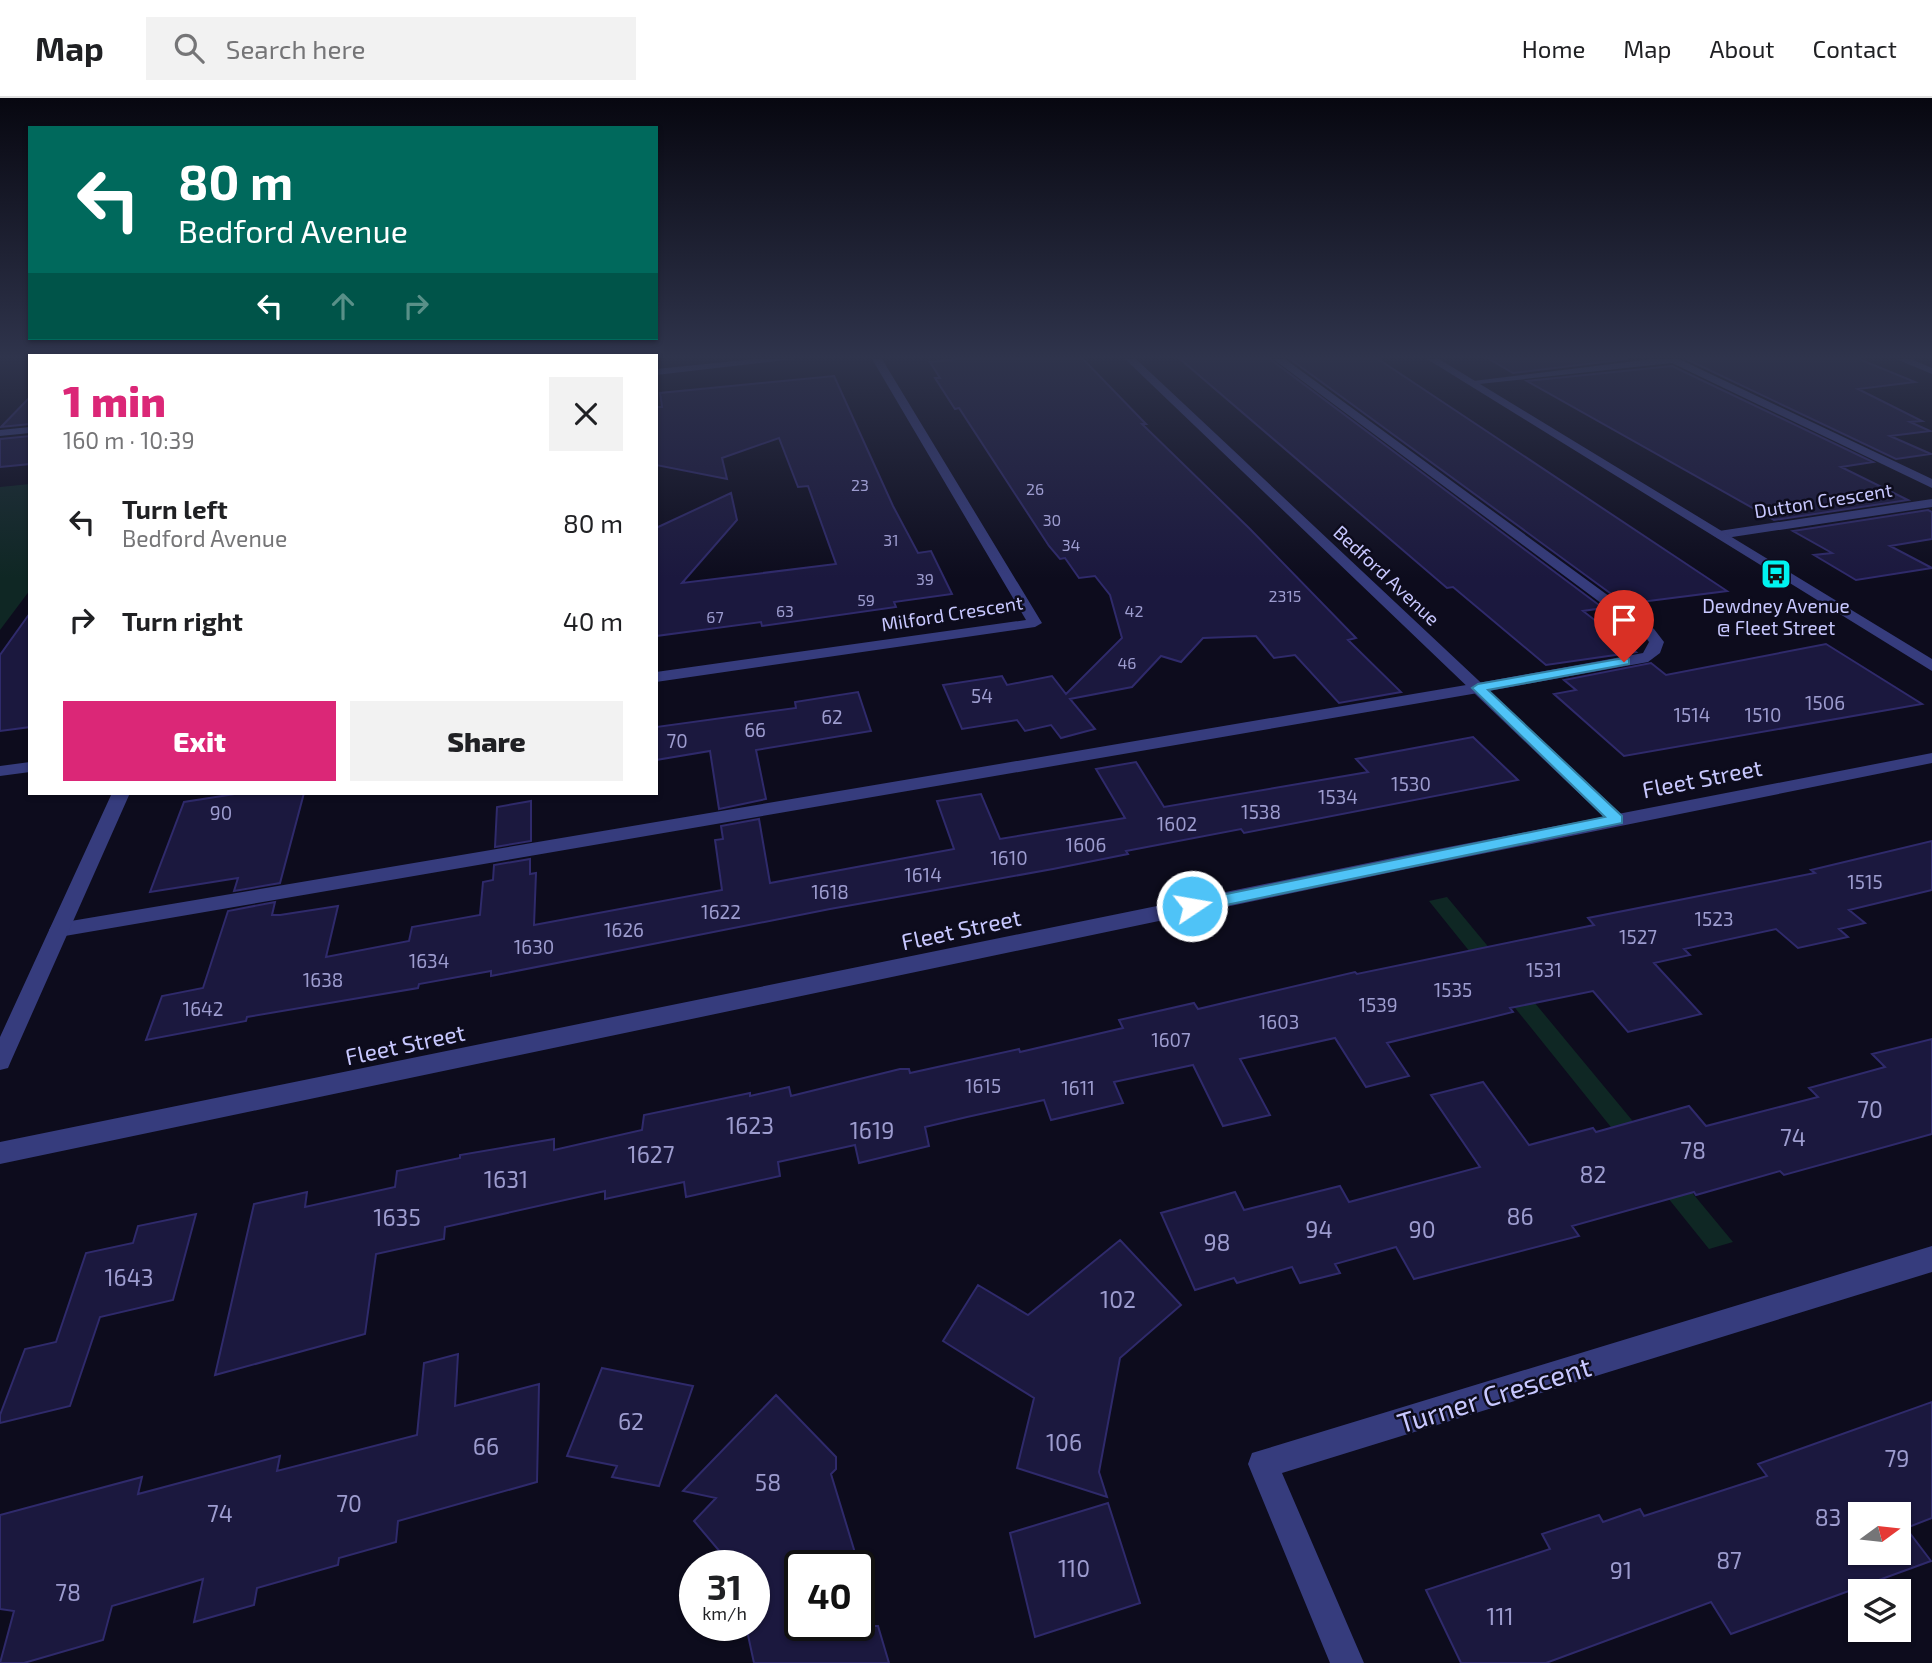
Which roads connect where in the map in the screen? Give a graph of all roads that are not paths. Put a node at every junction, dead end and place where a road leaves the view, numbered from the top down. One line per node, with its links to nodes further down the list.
1 (921, 432): 10 (street, Milford Crescent)
2 (1207, 432): 11 (street, Bedford Avenue)
3 (1377, 432): 11 (street)
4 (1551, 432): 8 (street)
5 (1823, 432): 6 (street, Dutton Crescent)
6 (1932, 484)
7 (1932, 503): 8 (street, Dutton Crescent)
8 (1719, 535): 9 (street)
9 (1932, 666)
10 (658, 677)
11 (1478, 688): 16 (street, Bedford Avenue); 17 (street)
12 (1932, 758): 16 (street, Fleet Street)
13 (28, 767): 14 (street)
14 (0, 771)
15 (120, 795): 17 (street)
16 (1617, 820): 19 (street, Fleet Street)
17 (59, 930): 18 (street)
18 (0, 1061)
19 (0, 1153)
20 (1932, 1259): 21 (street, Turner Crescent)
21 (1347, 1663)

